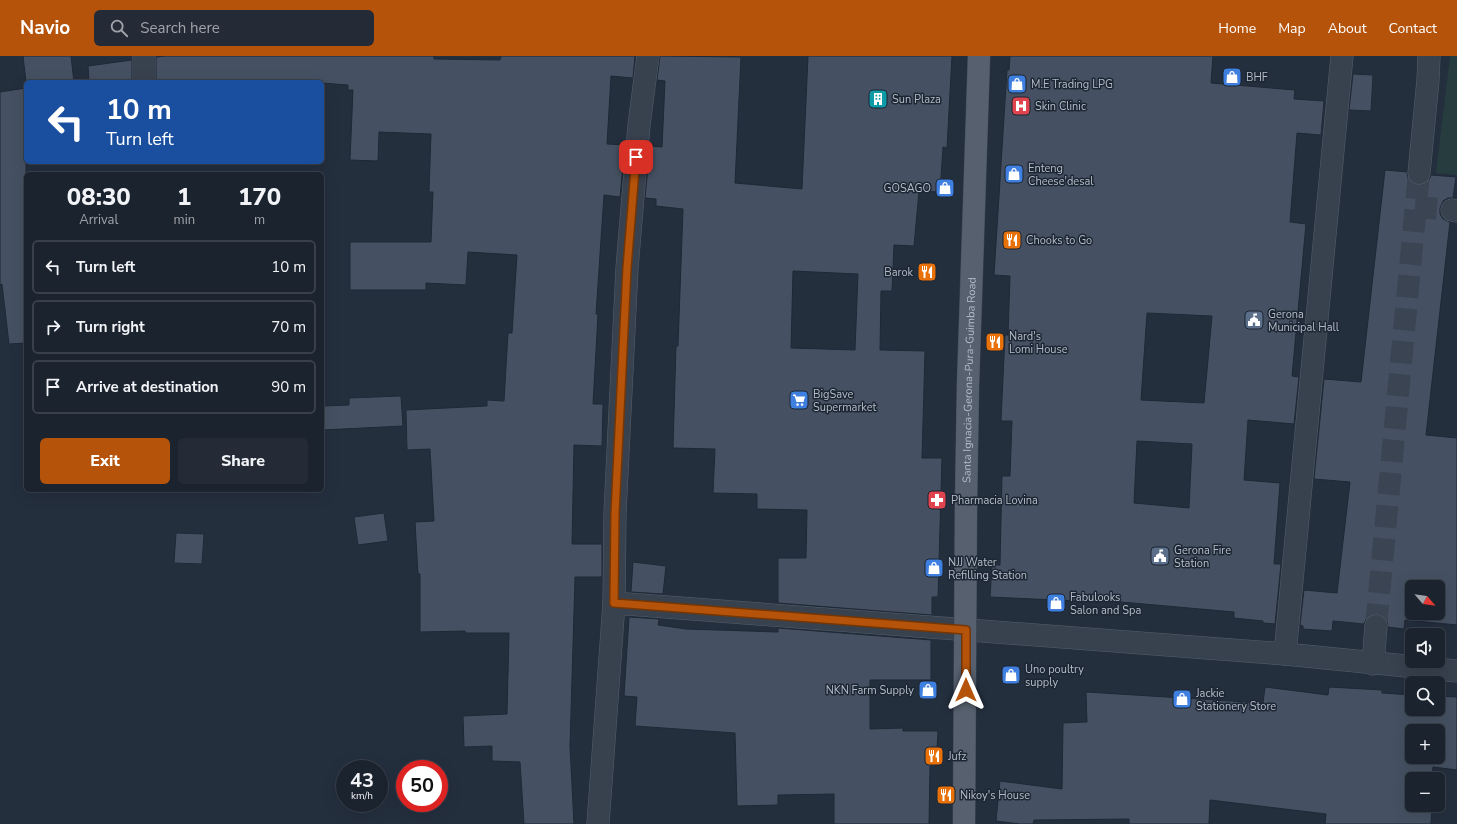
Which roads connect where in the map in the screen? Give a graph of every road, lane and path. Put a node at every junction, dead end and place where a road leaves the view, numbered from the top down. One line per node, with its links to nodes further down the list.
1 (144, 56): 6 (street)
2 (648, 56): 8 (street)
3 (979, 56): 10 (main road, Santa Ignacia-Gerona-Pura-Guimba Road)
4 (1342, 56): 11 (street)
5 (1429, 56): 7 (street)
6 (144, 80)
7 (1419, 173)
8 (614, 603): 10 (street); 14 (street)
9 (1376, 626): 12 (street)
10 (966, 630): 11 (street); 15 (main road, Santa Ignacia-Gerona-Pura-Guimba Road)
11 (1285, 654): 12 (street)
12 (1373, 664): 13 (street)
13 (1457, 671)
14 (598, 824)
15 (964, 824)

